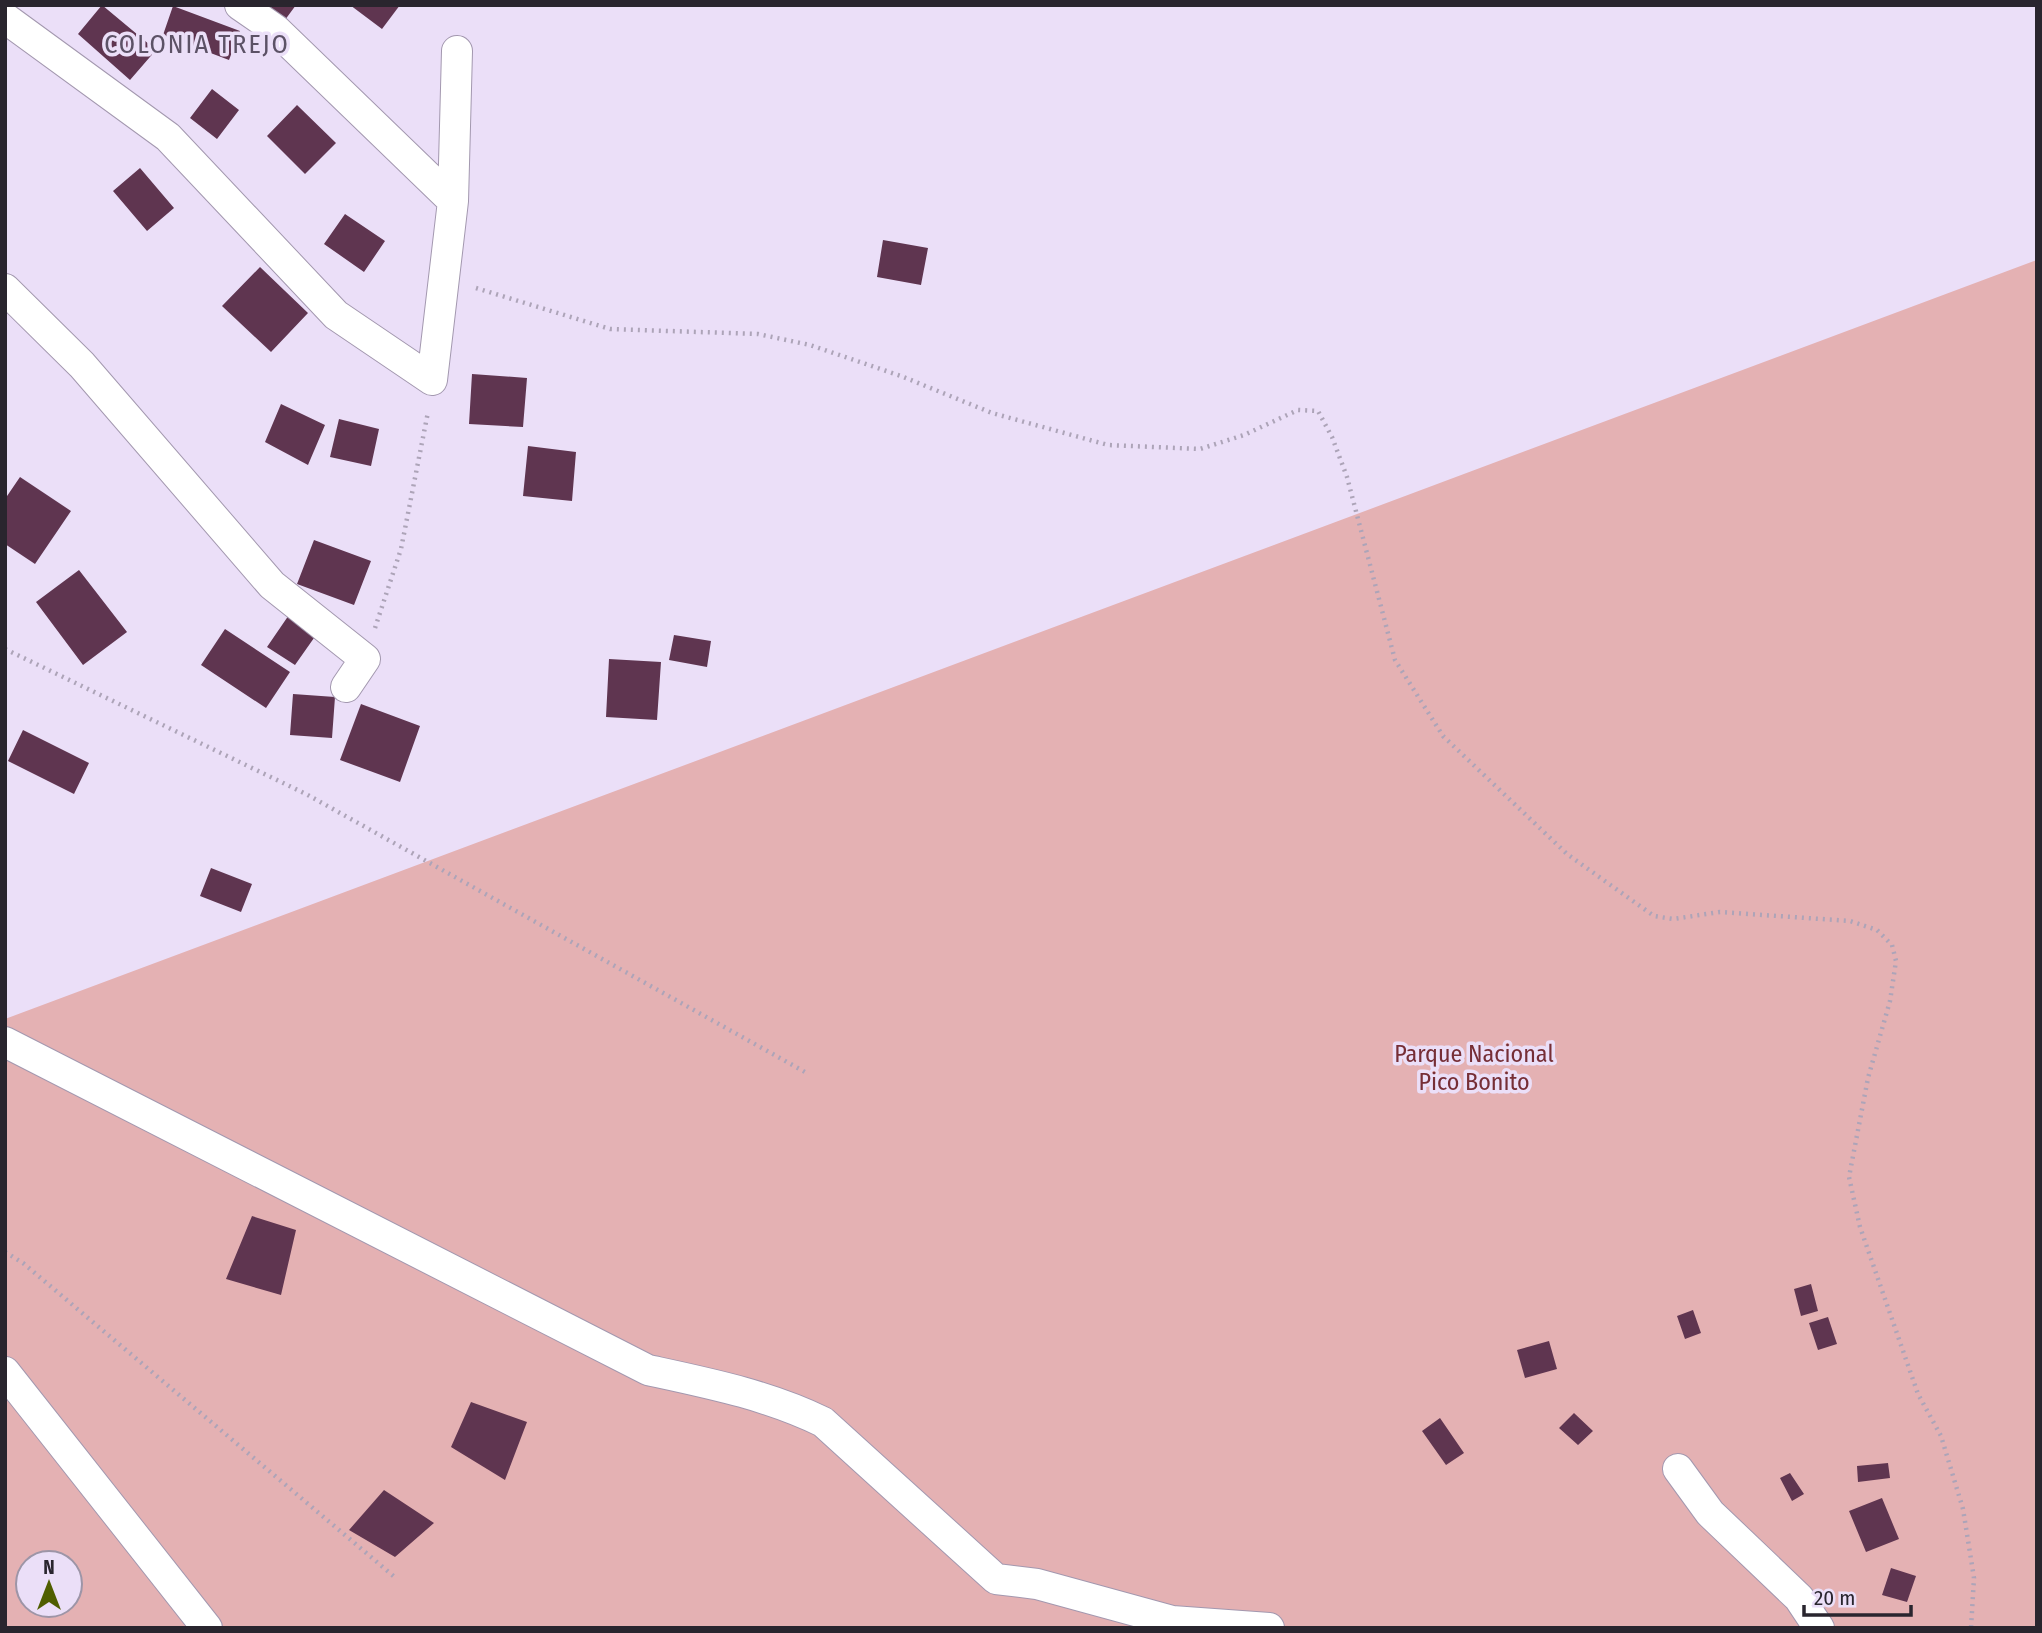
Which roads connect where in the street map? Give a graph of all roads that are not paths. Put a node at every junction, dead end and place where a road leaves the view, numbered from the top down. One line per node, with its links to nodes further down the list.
1 (240, 5): 4 (street)
2 (5, 18): 4 (street)
3 (457, 51): 4 (street)
4 (453, 201)
5 (5, 289): 6 (street)
6 (346, 687)
7 (5, 1042): 11 (street)
8 (5, 1372): 10 (street)
9 (1678, 1469): 12 (street)
10 (207, 1628)
11 (1269, 1628)
12 (1819, 1628)

